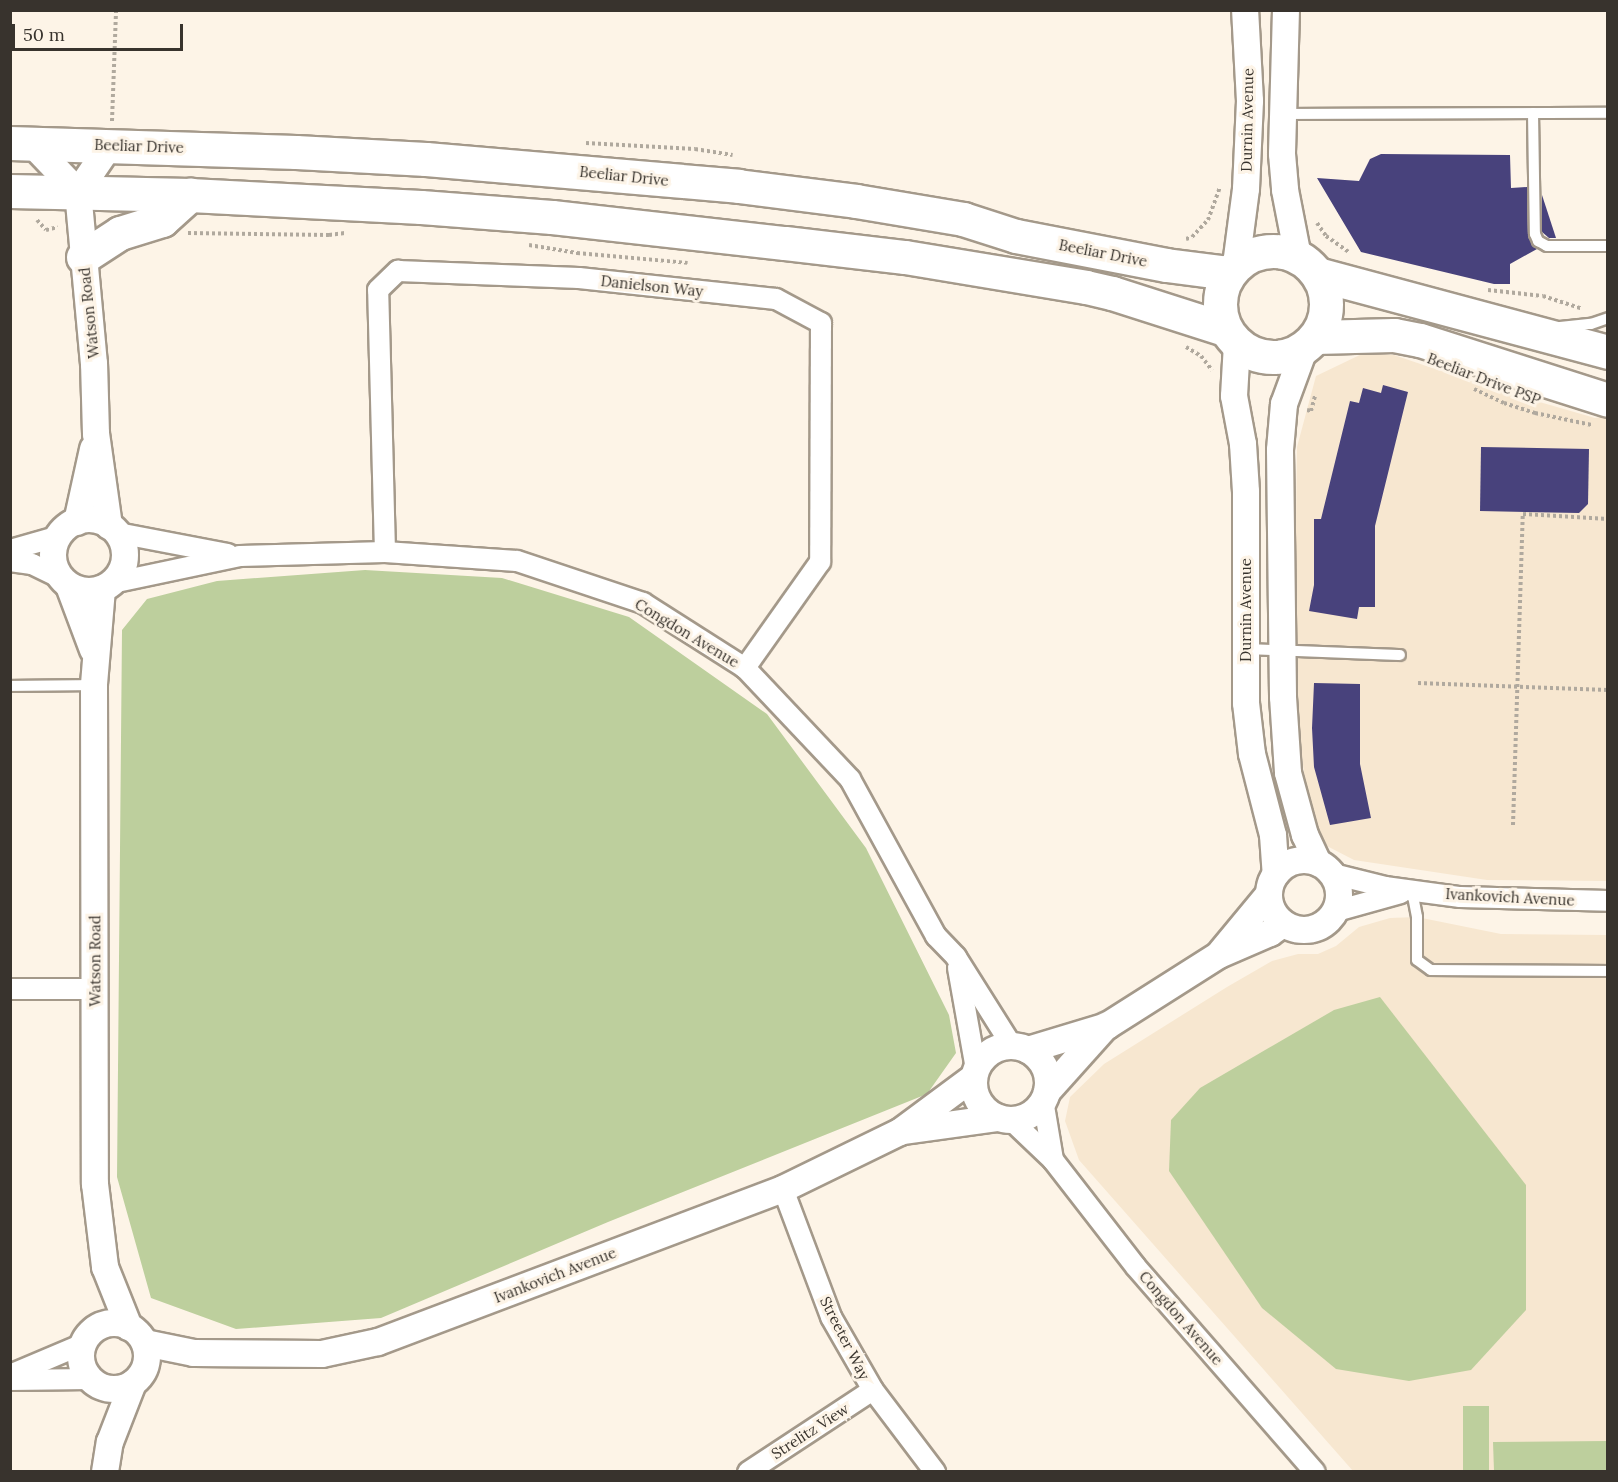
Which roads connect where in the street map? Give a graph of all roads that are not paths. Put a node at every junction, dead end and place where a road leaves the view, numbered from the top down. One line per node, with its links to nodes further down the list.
1 (1245, 10): 14 (street, Durnin Avenue)
2 (1286, 10): 5 (street)
3 (1533, 113): 4 (lane); 5 (lane); 11 (lane)
4 (1608, 113)
5 (1284, 114): 13 (street)
6 (22, 143): 7 (highway, Beeliar Drive); 9 (street)
7 (110, 145): 9 (street); 14 (highway, Beeliar Drive)
8 (10, 191): 9 (highway)
9 (78, 192): 10 (highway); 12 (street, Watson Road)
10 (190, 195): 12 (highway); 17 (highway)
11 (1608, 246)
12 (83, 257): 21 (street, Watson Road)
13 (1307, 266): 14 (highway); 16 (highway); 18 (highway)
14 (1232, 269): 17 (highway)
15 (1608, 318): 16 (lane)
16 (1527, 332): 19 (highway)
17 (1231, 336): 18 (highway); 30 (street, Durnin Avenue)
18 (1310, 342): 20 (highway); 31 (street)
19 (1608, 352)
20 (1602, 413)
21 (96, 434): 22 (street, Watson Road); 23 (street, Watson Road)
22 (68, 529): 23 (street); 24 (street); 28 (street)
23 (114, 529): 26 (street, Congdon Avenue); 29 (street)
24 (10, 550)
25 (385, 552): 26 (street, Congdon Avenue); 34 (street, Congdon Avenue); 34 (street, Danielson Way)
26 (240, 556): 29 (street, Congdon Avenue)
27 (10, 561): 28 (street)
28 (65, 582): 29 (street); 33 (street, Watson Road)
29 (107, 586): 33 (street, Watson Road)
30 (1245, 648): 31 (lane); 38 (street, Durnin Avenue)
31 (1283, 650): 32 (lane); 37 (street)
32 (1400, 655)
33 (95, 656): 35 (street, Watson Road)
34 (745, 668): 44 (street, Congdon Avenue)
35 (94, 685): 36 (lane); 47 (street, Watson Road)
36 (10, 686)
37 (1326, 868): 38 (street); 39 (street, Ivankovich Avenue); 41 (street)
38 (1272, 884): 42 (street); 43 (street)
39 (1412, 891): 40 (street, Ivankovich Avenue); 41 (street, Ivankovich Avenue); 45 (lane)
40 (1608, 901)
41 (1336, 911): 42 (street)
42 (1283, 924): 43 (street)
43 (1219, 955): 48 (street)
44 (956, 957): 49 (street, Congdon Avenue); 50 (street)
45 (1608, 971)
46 (10, 989): 47 (street)
47 (95, 989): 56 (street, Watson Road)
48 (1107, 1026): 49 (street); 51 (street)
49 (1020, 1048): 50 (street); 51 (street)
50 (975, 1073): 52 (street); 53 (street, Ivankovich Avenue)
51 (1045, 1096): 52 (street); 54 (street, Congdon Avenue)
52 (1005, 1119): 53 (street, Ivankovich Avenue); 54 (street, Congdon Avenue)
53 (900, 1132): 55 (street, Ivankovich Avenue)
54 (1053, 1160): 68 (street, Congdon Avenue)
55 (783, 1189): 59 (street, Ivankovich Avenue); 63 (street, Streeter Way)
56 (105, 1266): 57 (street, Watson Road); 58 (street, Watson Road)
57 (137, 1335): 58 (street); 59 (street, Ivankovich Avenue); 61 (street)
58 (88, 1337): 60 (street); 62 (street)
59 (194, 1353): 61 (street, Ivankovich Avenue)
60 (10, 1377): 62 (street)
61 (137, 1379): 62 (street); 64 (street)
62 (95, 1383): 64 (street)
63 (873, 1390): 66 (street, Strelitz View); 67 (street, Streeter Way)
64 (110, 1442): 65 (street)
65 (105, 1472)
66 (748, 1472)
67 (935, 1472)
68 (1315, 1472)

